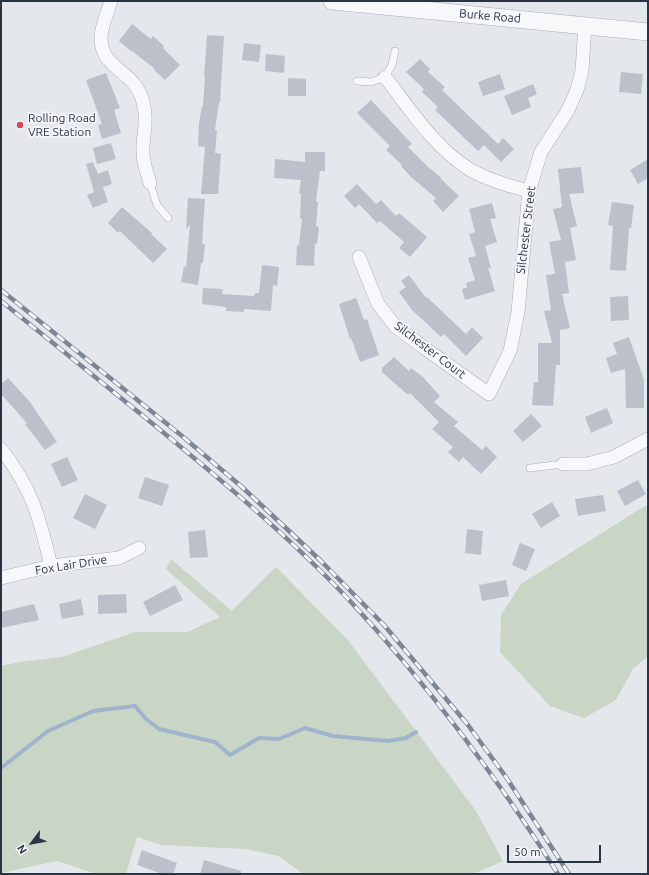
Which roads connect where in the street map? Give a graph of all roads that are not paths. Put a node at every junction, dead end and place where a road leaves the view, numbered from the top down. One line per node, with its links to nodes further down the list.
1 (111, 1): 8 (street)
2 (332, 1): 3 (street, Burke Road)
3 (585, 25): 4 (street, Burke Road); 9 (street, Silchester Street)
4 (648, 32)
5 (395, 51): 6 (lane)
6 (385, 77): 7 (lane); 9 (street)
7 (357, 81)
8 (150, 183): 10 (lane)
9 (529, 191): 12 (street, Silchester Street)
10 (168, 218)
11 (359, 257): 12 (street, Silchester Court)
12 (489, 394)
13 (648, 439): 15 (street)
14 (1, 449): 18 (street)
15 (563, 464): 16 (lane)
16 (530, 468)
17 (139, 548): 18 (street, Fox Lair Drive)
18 (51, 566): 19 (street, Fox Lair Drive)
19 (1, 578)

